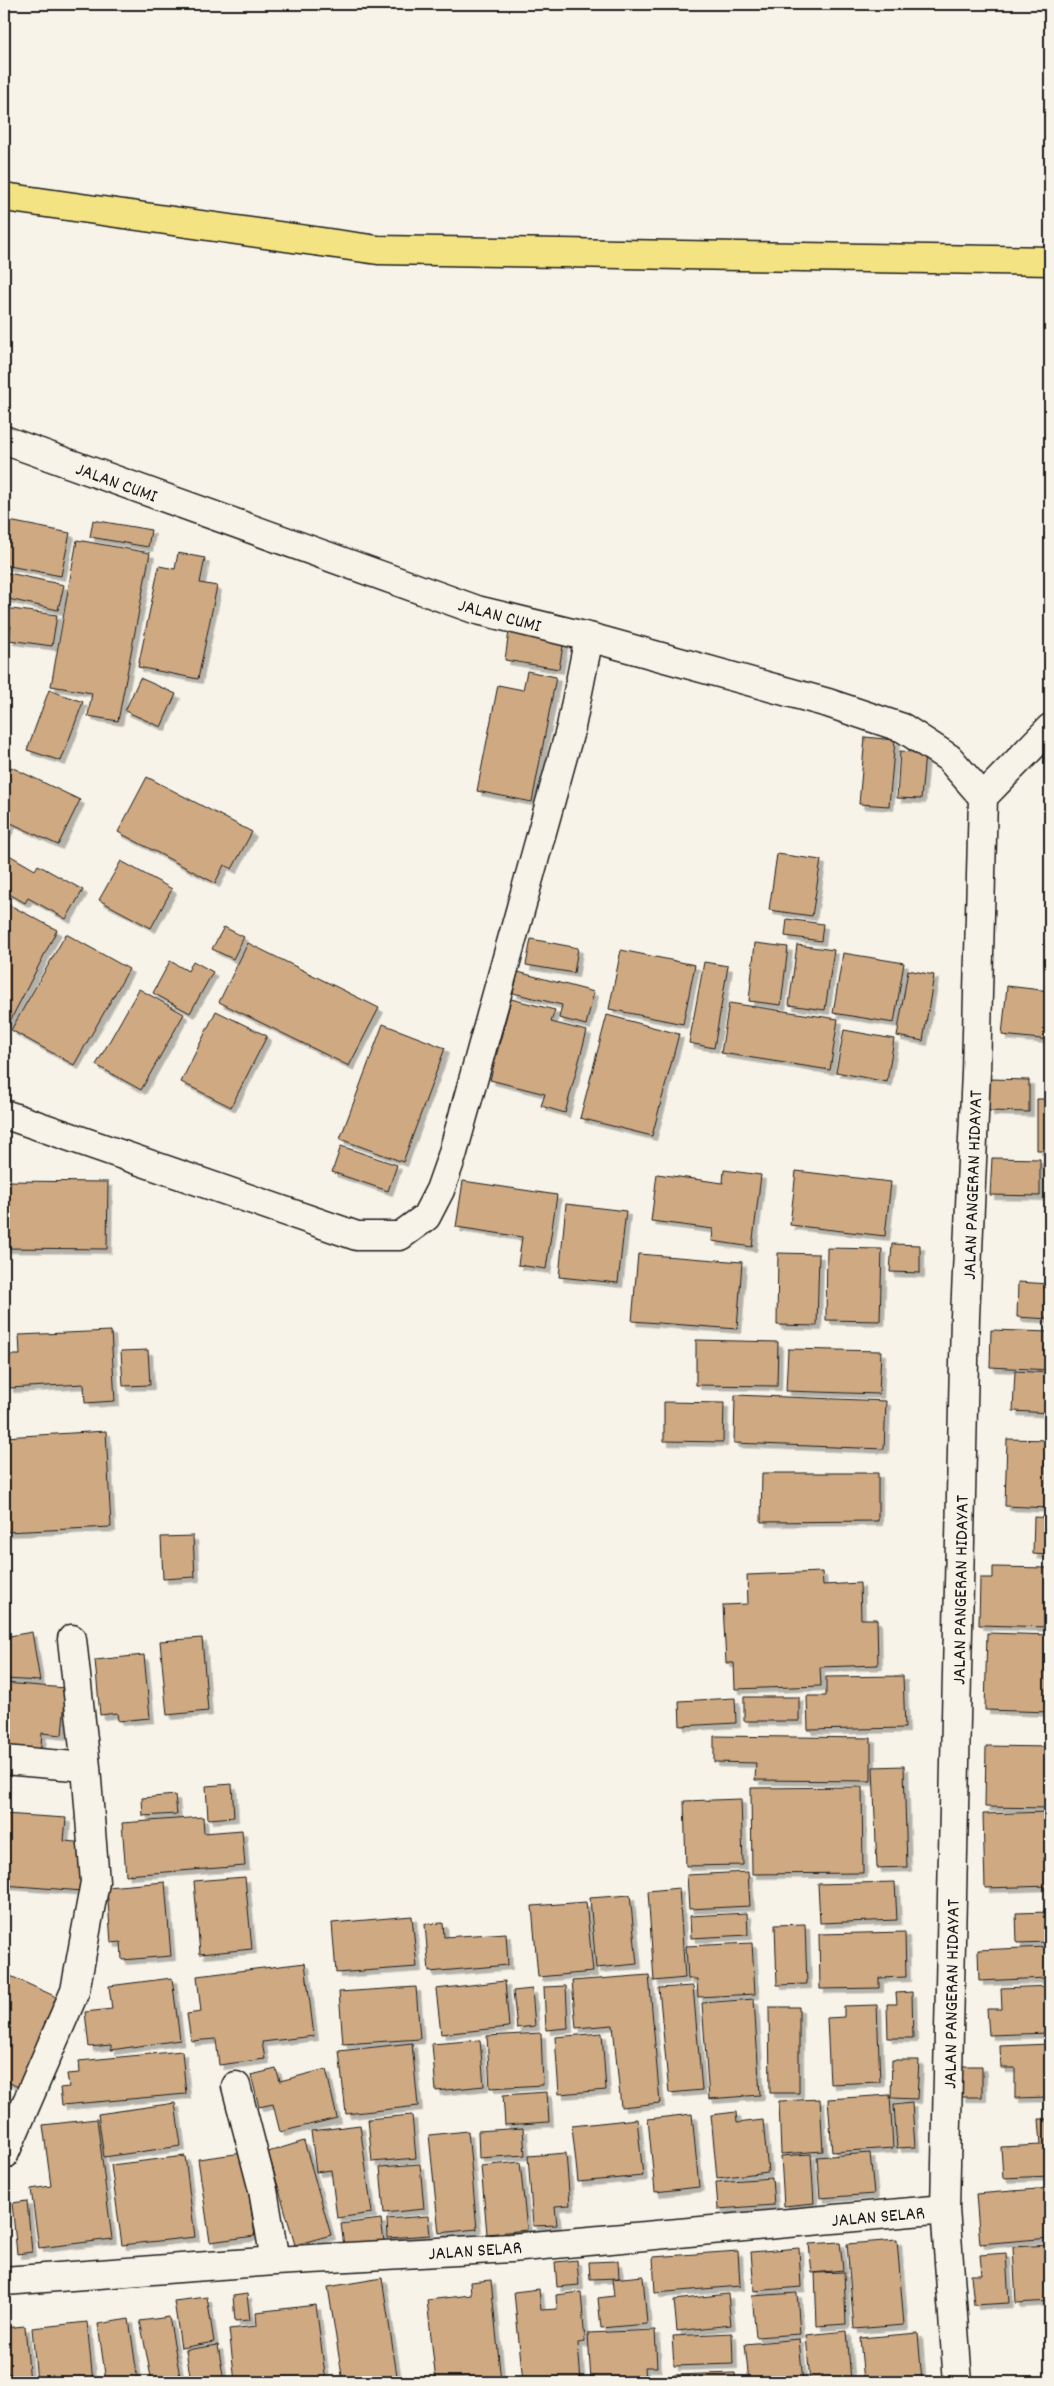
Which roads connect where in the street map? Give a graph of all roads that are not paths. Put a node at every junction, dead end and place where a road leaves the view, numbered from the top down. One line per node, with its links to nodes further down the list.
1 (4, 197): 2 (main road)
2 (1050, 261)
3 (4, 440): 4 (street, JALAN CUMI)
4 (589, 637): 6 (street, JALAN CUMI); 7 (street)
5 (1050, 728): 6 (street)
6 (983, 796): 13 (street, JALAN PANGERAN HIDAYAT)
7 (4, 1114)
8 (72, 1639): 10 (street)
9 (4, 1760): 10 (street)
10 (86, 1767): 12 (street)
11 (236, 2086): 14 (street)
12 (4, 2155)
13 (945, 2209): 14 (street, JALAN SELAR); 16 (street, JALAN PANGERAN HIDAYAT)
14 (274, 2261): 15 (street, JALAN SELAR)
15 (4, 2281)
16 (958, 2382)

